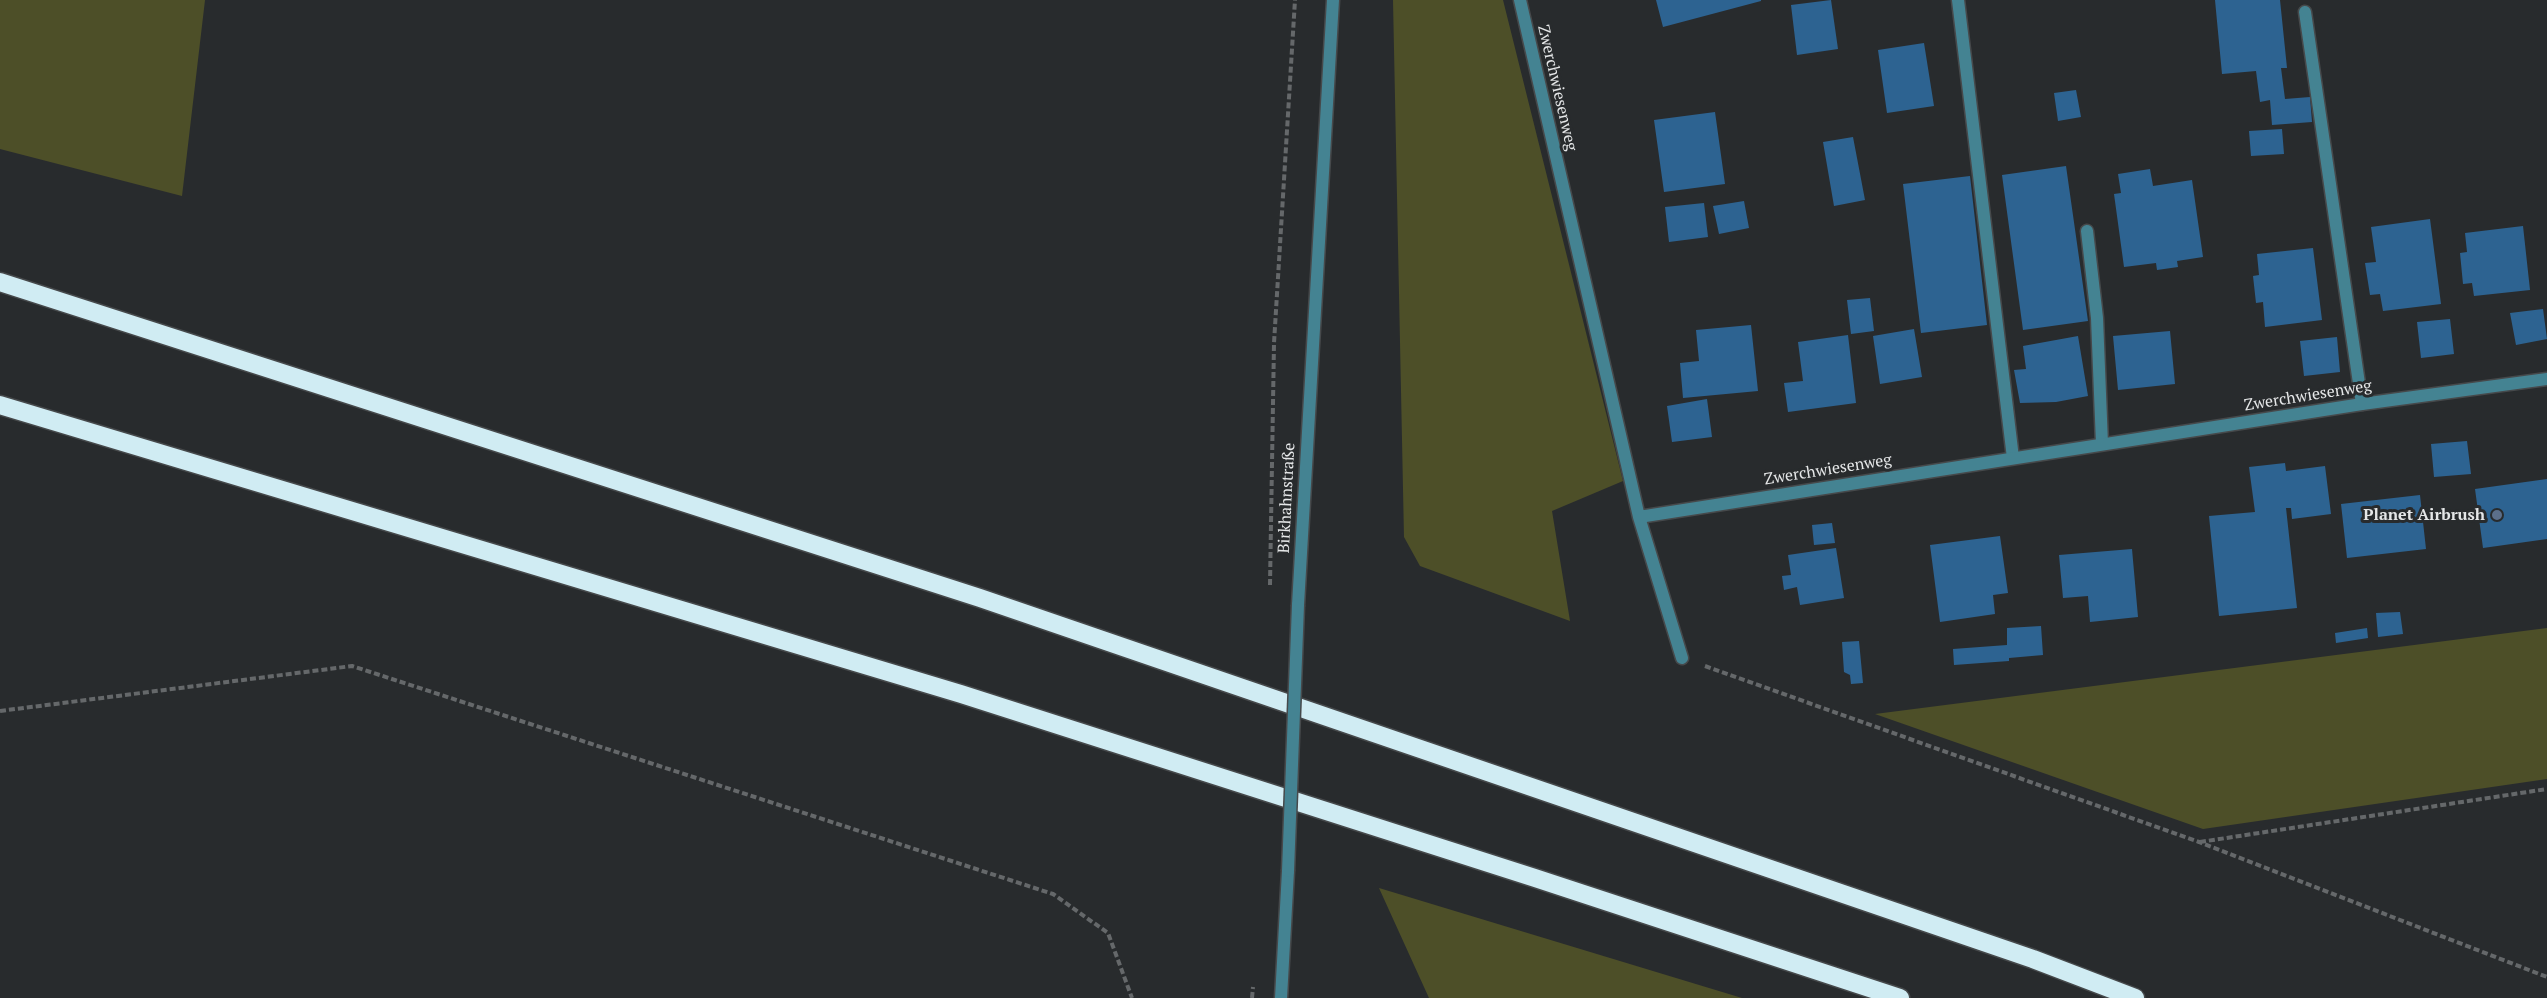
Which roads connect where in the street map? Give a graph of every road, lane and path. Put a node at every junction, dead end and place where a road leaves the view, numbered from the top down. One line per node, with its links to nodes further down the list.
1 (1295, 0): 14 (path)
2 (1334, 0): 21 (street, Birkhahnstraße, bridge)
3 (1520, 0): 13 (street, Zwerchwiesenweg)
4 (1958, 0): 12 (street)
5 (2305, 12): 9 (street)
6 (2086, 231): 11 (street)
7 (0, 282): 23 (highway)
8 (2547, 380): 9 (street, Zwerchwiesenweg)
9 (2362, 404): 11 (street, Zwerchwiesenweg)
10 (0, 405): 22 (highway)
11 (2102, 444): 12 (street, Zwerchwiesenweg)
12 (2013, 458): 13 (street, Zwerchwiesenweg)
13 (1639, 517): 15 (street)
14 (1270, 594)
15 (1682, 658): 18 (path)
16 (0, 711): 20 (path)
17 (2547, 789): 18 (path)
18 (2199, 842): 19 (path)
19 (2547, 977)
20 (1132, 998)
21 (1281, 998)
22 (1900, 998)
23 (2135, 998)

